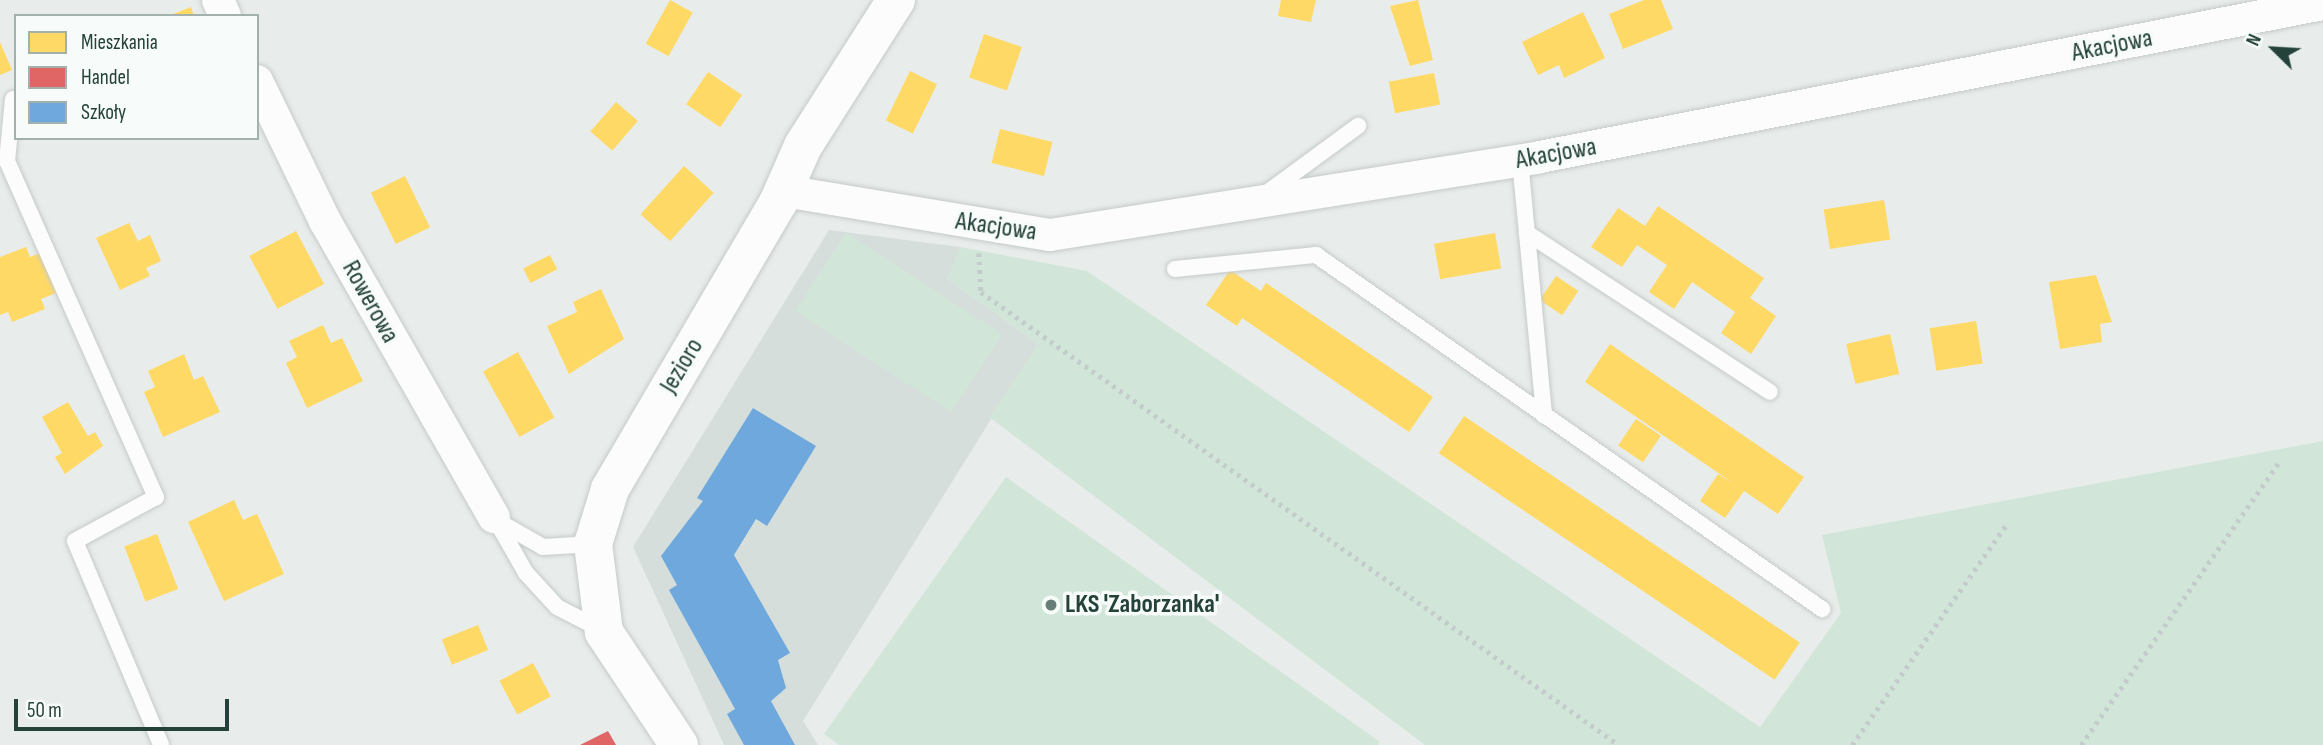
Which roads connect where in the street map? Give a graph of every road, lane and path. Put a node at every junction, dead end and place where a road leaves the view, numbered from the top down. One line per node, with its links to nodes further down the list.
1 (896, 0): 7 (street, Jezioro)
2 (2323, 4): 6 (street, Akacjowa)
3 (259, 85): 15 (street, Rowerowa)
4 (13, 99): 20 (lane)
5 (1358, 126): 8 (lane)
6 (1520, 160): 8 (street, Akacjowa); 10 (lane)
7 (784, 191): 9 (street, Akacjowa); 17 (street, Jezioro)
8 (1252, 204): 9 (street, Akacjowa)
9 (981, 225): 22 (path)
10 (1527, 233): 12 (lane); 13 (lane)
11 (1175, 268): 13 (lane)
12 (1770, 392)
13 (1544, 416): 18 (lane)
14 (2280, 461): 24 (path)
15 (494, 517): 17 (lane, Rowerowa); 19 (lane, Rowerowa)
16 (2006, 525): 23 (path)
17 (593, 544): 19 (street, Jezioro)
18 (1822, 609)
19 (604, 632): 21 (street, Jezioro)
20 (161, 745)
21 (680, 745)
22 (1619, 745)
23 (1852, 745)
24 (2081, 745)

